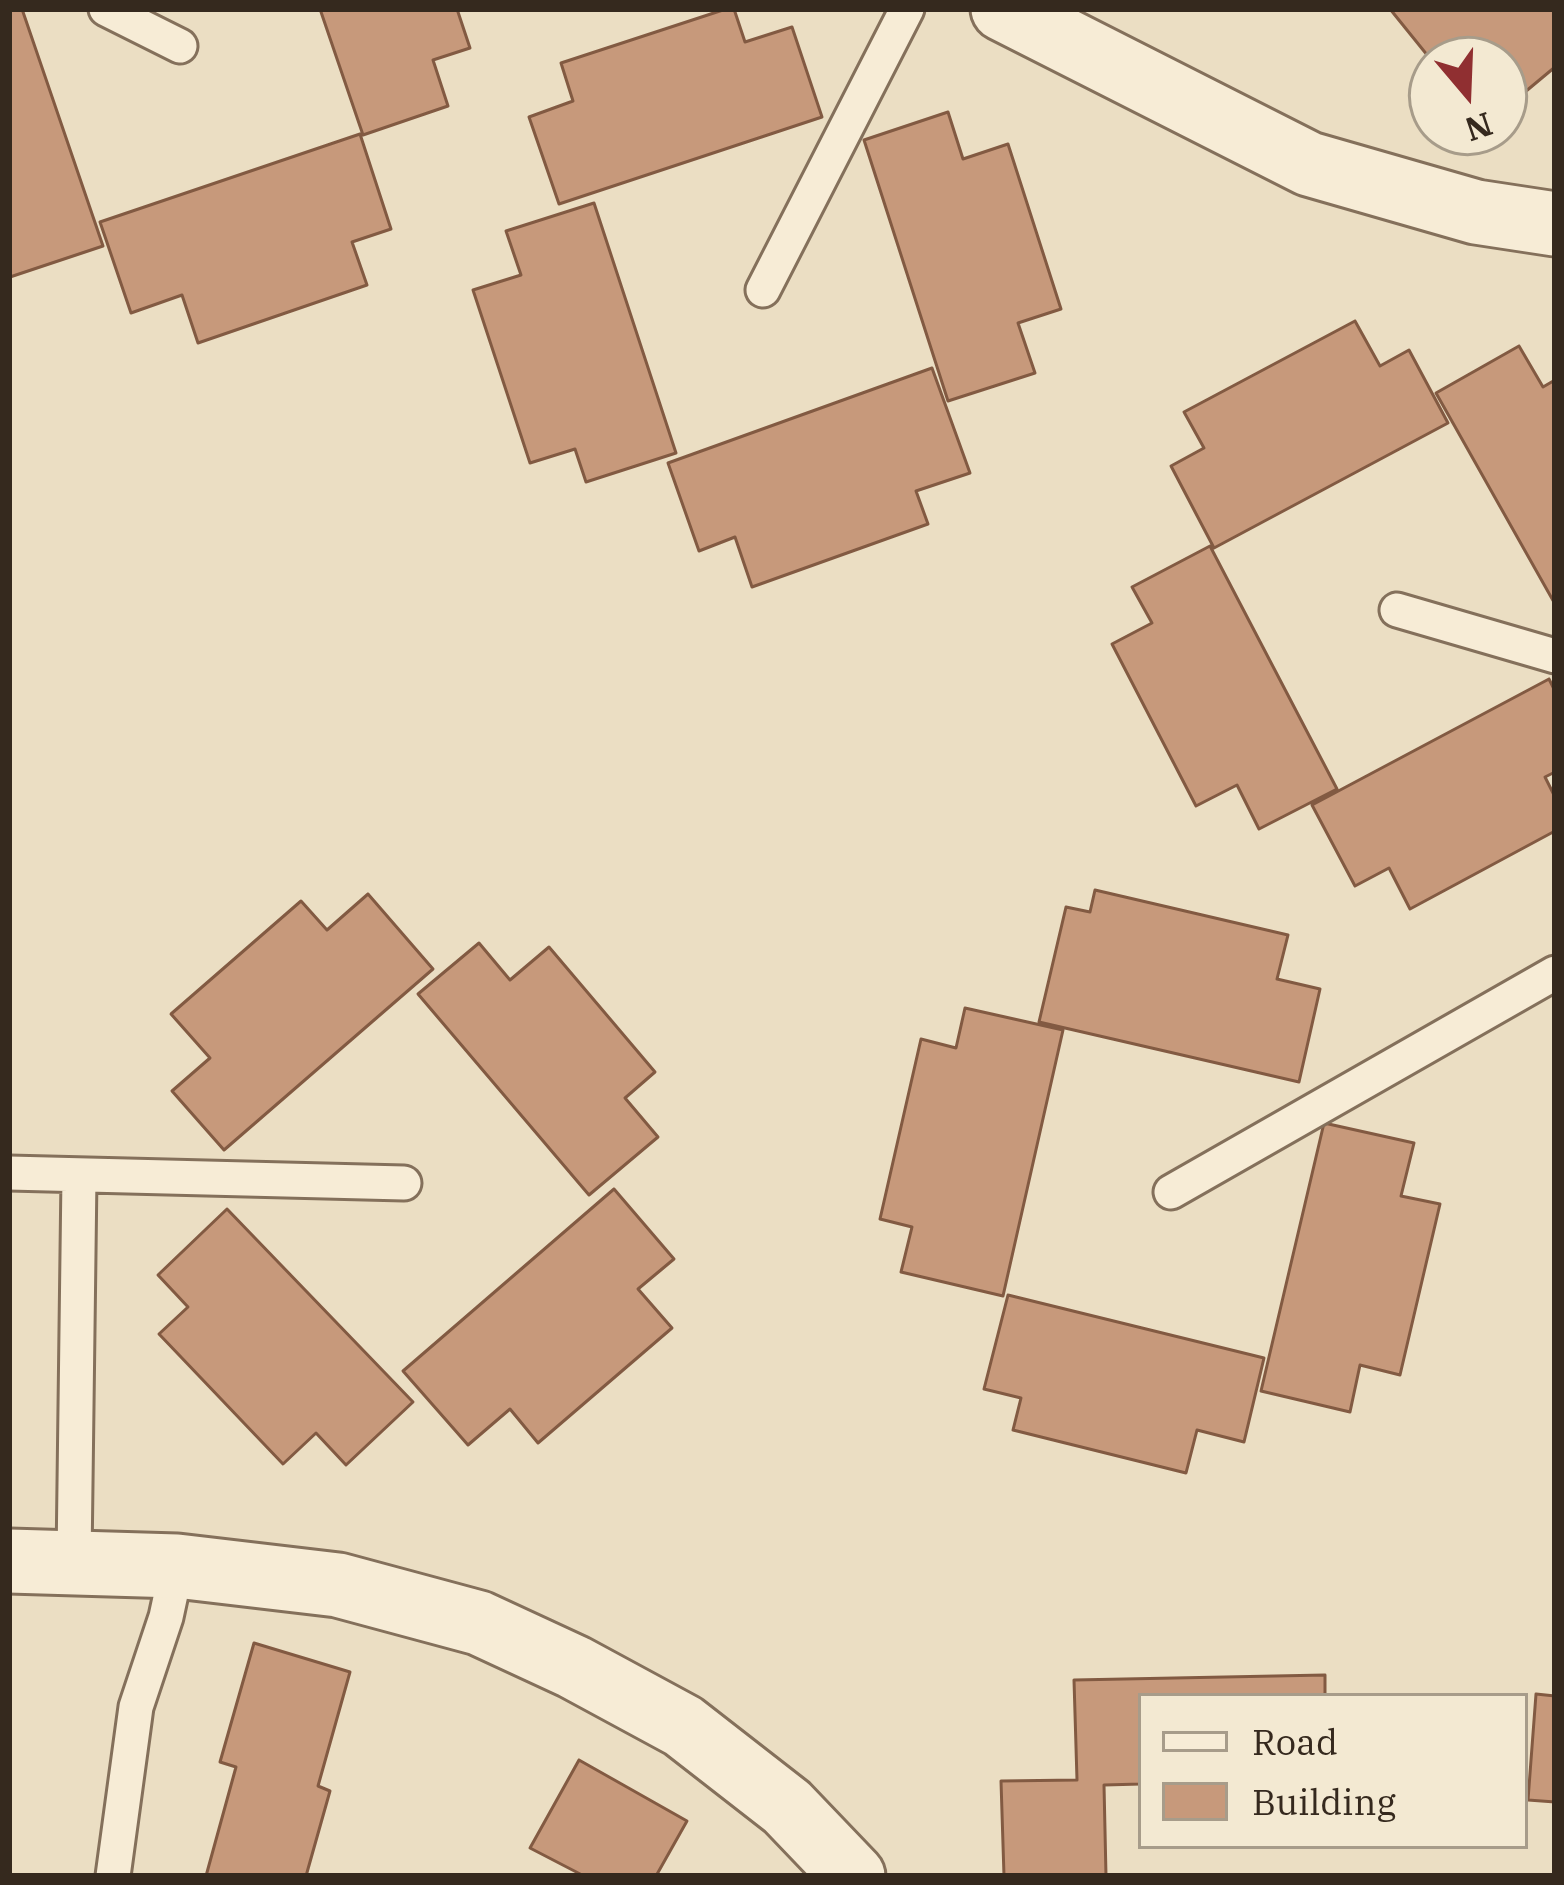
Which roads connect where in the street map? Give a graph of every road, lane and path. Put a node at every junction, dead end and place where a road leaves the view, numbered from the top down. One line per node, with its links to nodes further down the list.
1 (106, 9): 4 (lane)
2 (907, 9): 6 (lane)
3 (1003, 9): 5 (street)
4 (180, 46)
5 (1555, 224)
6 (763, 290)
7 (1397, 610): 8 (lane)
8 (1555, 656)
9 (1555, 973): 13 (lane)
10 (9, 1173): 11 (lane)
11 (79, 1175): 12 (lane); 15 (lane)
12 (404, 1183)
13 (1171, 1192)
14 (9, 1561): 15 (street)
15 (74, 1561): 16 (street)
16 (177, 1566): 17 (lane); 18 (street)
17 (113, 1876)
18 (854, 1876)

